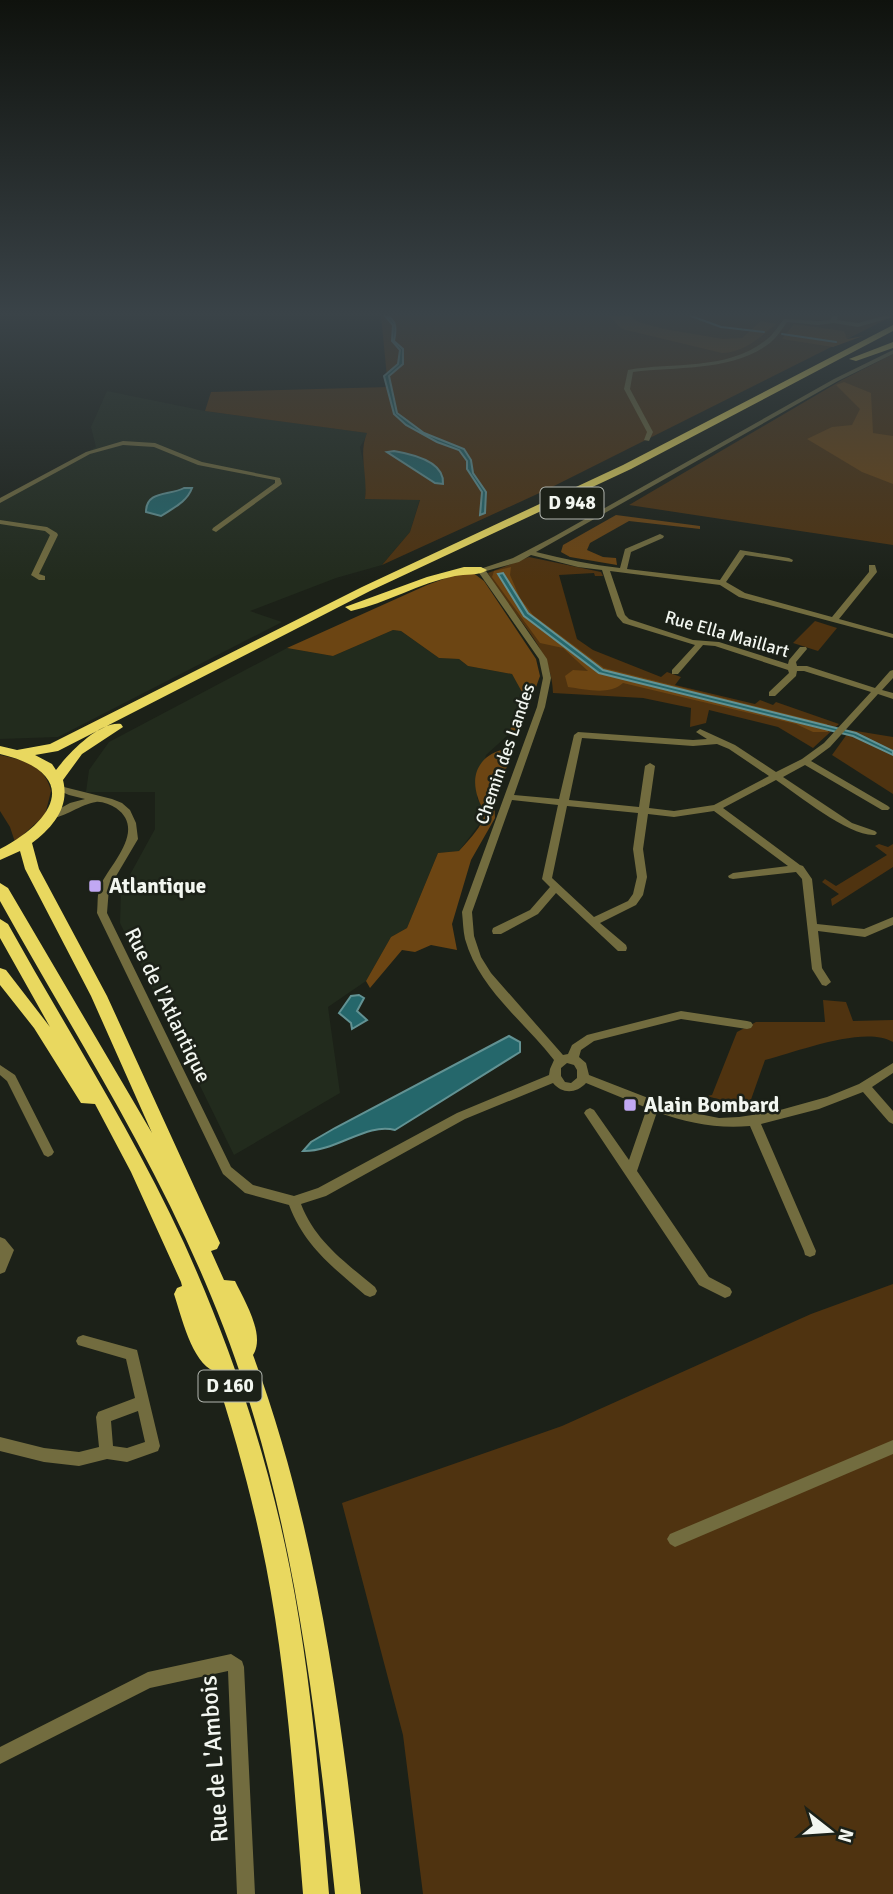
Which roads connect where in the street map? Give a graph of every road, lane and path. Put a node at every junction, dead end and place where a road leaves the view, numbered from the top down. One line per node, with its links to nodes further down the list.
1 (635, 404): 5 (street)
2 (747, 404): 34 (highway, D 948)
3 (762, 404): 20 (highway, D 948)
4 (793, 404): 10 (street)
5 (647, 440)
6 (0, 501): 8 (street)
7 (0, 522): 18 (street)
8 (216, 530)
9 (660, 536): 17 (street)
10 (539, 548): 11 (street); 12 (street)
11 (530, 553): 12 (street); 16 (street)
12 (550, 557): 15 (street)
13 (789, 560): 19 (street)
14 (872, 567): 21 (street)
15 (605, 568): 17 (street); 23 (street, Rue Ella Maillart)
16 (481, 569): 20 (highway); 39 (street, Chemin des Landes)
17 (623, 569): 19 (street)
18 (42, 578)
19 (722, 583): 21 (street)
20 (351, 607): 38 (highway, D 948)
21 (835, 619): 22 (street)
22 (893, 636)
23 (701, 643): 25 (street, Rue Ella Maillart); 26 (street)
24 (803, 649): 25 (street)
25 (794, 669): 28 (street, Rue Ella Maillart); 29 (street)
26 (675, 672)
27 (893, 673): 28 (street)
28 (877, 691): 30 (street, Rue Ella Maillart); 35 (street)
29 (772, 694)
30 (893, 696)
31 (701, 732): 32 (street)
32 (718, 741): 37 (street); 41 (street)
33 (0, 750): 34 (highway)
34 (20, 753): 38 (highway)
35 (805, 761): 37 (street); 43 (street)
36 (650, 766): 44 (street)
37 (775, 776): 42 (street); 46 (street)
38 (58, 784): 40 (street, Rue de l'Atlantique); 45 (highway)
39 (508, 797): 41 (street); 62 (street, Chemin des Landes)
40 (102, 799): 45 (street); 74 (street, Rue de l'Atlantique)
41 (562, 802): 44 (street); 52 (street)
42 (716, 808): 44 (street); 49 (street)
43 (885, 808)
44 (643, 812): 54 (street)
45 (53, 816): 47 (highway)
46 (872, 833)
47 (25, 843): 48 (highway); 81 (highway, D 160)
48 (1, 855)
49 (800, 868): 50 (street); 56 (street)
50 (733, 876)
51 (0, 888): 81 (highway, D 160)
52 (555, 888): 54 (street); 57 (street)
53 (893, 921): 56 (street)
54 (593, 922): 58 (street)
55 (0, 924): 82 (highway, D 160)
56 (812, 928): 60 (street)
57 (497, 931)
58 (622, 948)
59 (0, 974): 82 (highway, D 160)
60 (826, 982)
61 (747, 1025): 62 (street)
62 (567, 1061): 65 (street); 66 (street)
63 (893, 1067): 67 (street)
64 (0, 1069): 72 (street)
65 (554, 1078): 66 (street); 74 (street)
66 (585, 1078): 68 (street)
67 (865, 1087): 70 (street); 71 (street)
68 (654, 1104): 71 (street); 73 (street)
69 (590, 1112): 73 (street)
70 (893, 1119)
71 (753, 1120): 76 (street)
72 (48, 1152)
73 (631, 1172): 79 (street)
74 (294, 1200): 78 (street)
75 (0, 1243): 77 (street)
76 (810, 1251)
77 (0, 1268)
78 (370, 1291)
79 (725, 1292)
80 (83, 1341): 83 (street)
81 (250, 1375): 91 (highway, D 160)
82 (229, 1381): 90 (highway, D 160)
83 (143, 1402): 86 (street); 86 (street)
84 (0, 1444): 86 (street)
85 (893, 1447): 87 (street)
86 (107, 1452)
87 (675, 1539)
88 (0, 1756): 89 (street, Rue de L'Ambois)
89 (246, 1894)
90 (316, 1894)
91 (348, 1894)

